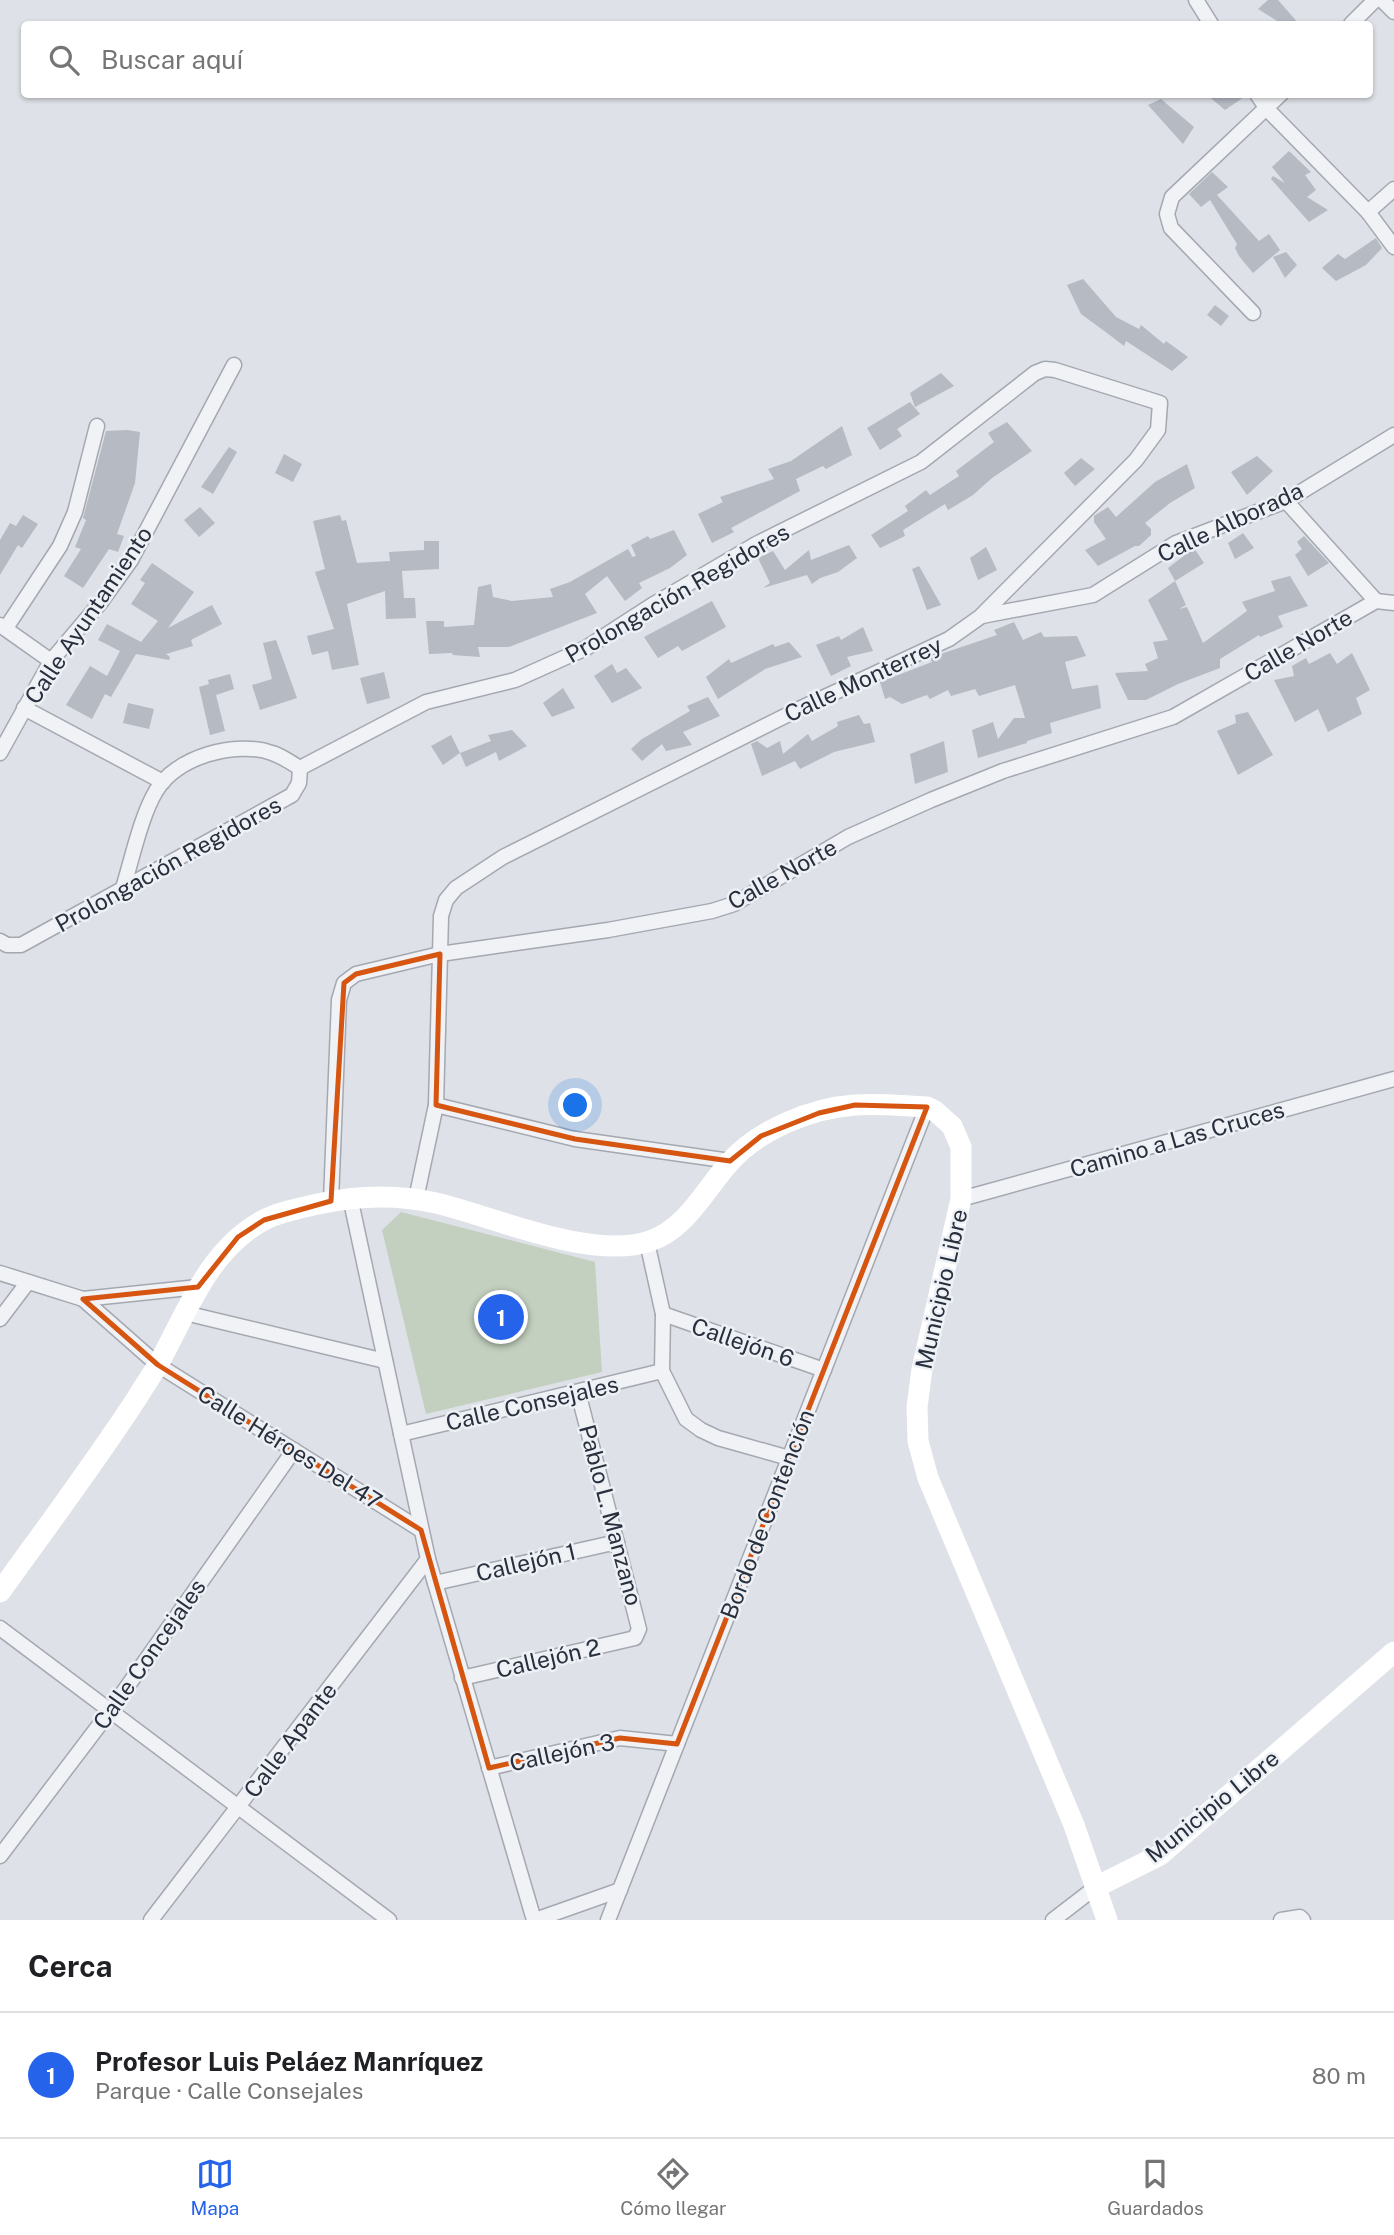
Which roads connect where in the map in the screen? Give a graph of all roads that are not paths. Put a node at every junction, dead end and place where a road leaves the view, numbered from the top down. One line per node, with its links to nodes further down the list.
1 (1196, 0): 5 (street)
2 (1375, 0): 6 (street)
3 (1382, 0): 4 (street)
4 (1394, 12)
5 (1209, 21)
6 (1354, 21)
7 (1260, 98): 9 (street)
8 (1277, 98): 9 (street)
9 (1267, 109): 11 (street); 13 (street)
10 (1394, 189): 11 (street)
11 (1368, 212): 12 (street)
12 (1394, 247)
13 (1253, 313)
14 (234, 365): 23 (street, Calle Ayuntamiento)
15 (1055, 370): 21 (street, Calle Monterrey); 27 (street, Prolongación Regidores)
16 (97, 426): 22 (street)
17 (1394, 435): 18 (street, Calle Alborada)
18 (1286, 501): 19 (street); 21 (street, Calle Alborada)
19 (1376, 601): 20 (street, Calle Norte); 31 (street, Calle Norte)
20 (1394, 603)
21 (981, 617): 31 (street, Calle Monterrey)
22 (3, 626): 23 (street)
23 (51, 662): 24 (street, Calle Ayuntamiento)
24 (24, 708): 25 (street, Calle Ayuntamiento); 28 (street)
25 (4, 735): 26 (street, Calle Ayuntamiento)
26 (0, 753)
27 (300, 768): 28 (street); 29 (street, Prolongación Regidores)
28 (163, 782): 29 (street)
29 (123, 888): 30 (street, Prolongación Regidores)
30 (0, 941)
31 (440, 954): 33 (street, Calle Monterrey); 36 (street, Calle Norte)
32 (1394, 1079): 38 (street, Camino a Las Cruces)
33 (436, 1105): 35 (street); 37 (street, Calle Monterrey)
34 (927, 1107): 35 (street); 38 (street, Municipio Libre); 49 (street, Bordo de Contención)
35 (730, 1161): 39 (street)
36 (341, 1199): 37 (street); 42 (street); 47 (street, Calle Norte)
37 (416, 1199): 39 (street)
38 (961, 1199): 69 (street, Municipio Libre)
39 (647, 1242): 45 (street)
40 (0, 1273): 41 (street)
41 (27, 1282): 43 (street); 46 (street)
42 (198, 1287): 43 (street); 44 (street)
43 (83, 1299): 48 (street, Calle Héroes Del 47)
44 (185, 1313): 47 (street); 48 (street)
45 (663, 1314): 49 (street, Callejón 6); 50 (street)
46 (0, 1319)
47 (385, 1360): 52 (street, Calle Norte)
48 (158, 1365): 53 (street, Calle Héroes Del 47); 59 (street)
49 (824, 1370): 54 (street, Bordo de Contención)
50 (662, 1371): 51 (street, Calle Consejales); 54 (street)
51 (579, 1392): 52 (street, Calle Consejales); 56 (street, Pablo L. Manzano)
52 (401, 1434): 55 (street, Calle Norte)
53 (294, 1450): 55 (street, Calle Héroes Del 47); 64 (street, Calle Concejales)
54 (789, 1458): 65 (street, Bordo de Contención)
55 (421, 1530): 57 (street, Calle Norte)
56 (617, 1542): 58 (street, Callejón 1); 61 (street, Pablo L. Manzano)
57 (428, 1559): 58 (street, Calle Norte); 67 (street, Calle Apante)
58 (435, 1583): 63 (street, Calle Norte)
59 (0, 1592)
60 (0, 1628): 64 (street)
61 (635, 1638): 63 (street, Callejón 2)
62 (1394, 1651): 69 (street, Municipio Libre)
63 (462, 1678): 66 (street, Calle Norte)
64 (110, 1711): 67 (street); 68 (street, Calle Concejales)
65 (677, 1744): 66 (street, Callejón 3); 70 (street, Bordo de Contención)
66 (489, 1768): 73 (street, Calle Norte)
67 (238, 1807): 71 (street, Calle Apante); 72 (street)
68 (0, 1856)
69 (1096, 1886): 75 (street); 76 (street)
70 (620, 1890): 73 (street); 74 (street, Bordo de Contención)
71 (151, 1920)
72 (389, 1920)
73 (535, 1920)
74 (608, 1920)
75 (1053, 1920)
76 (1107, 1920)
77 (1281, 1920): 78 (street)
78 (1303, 1920)

